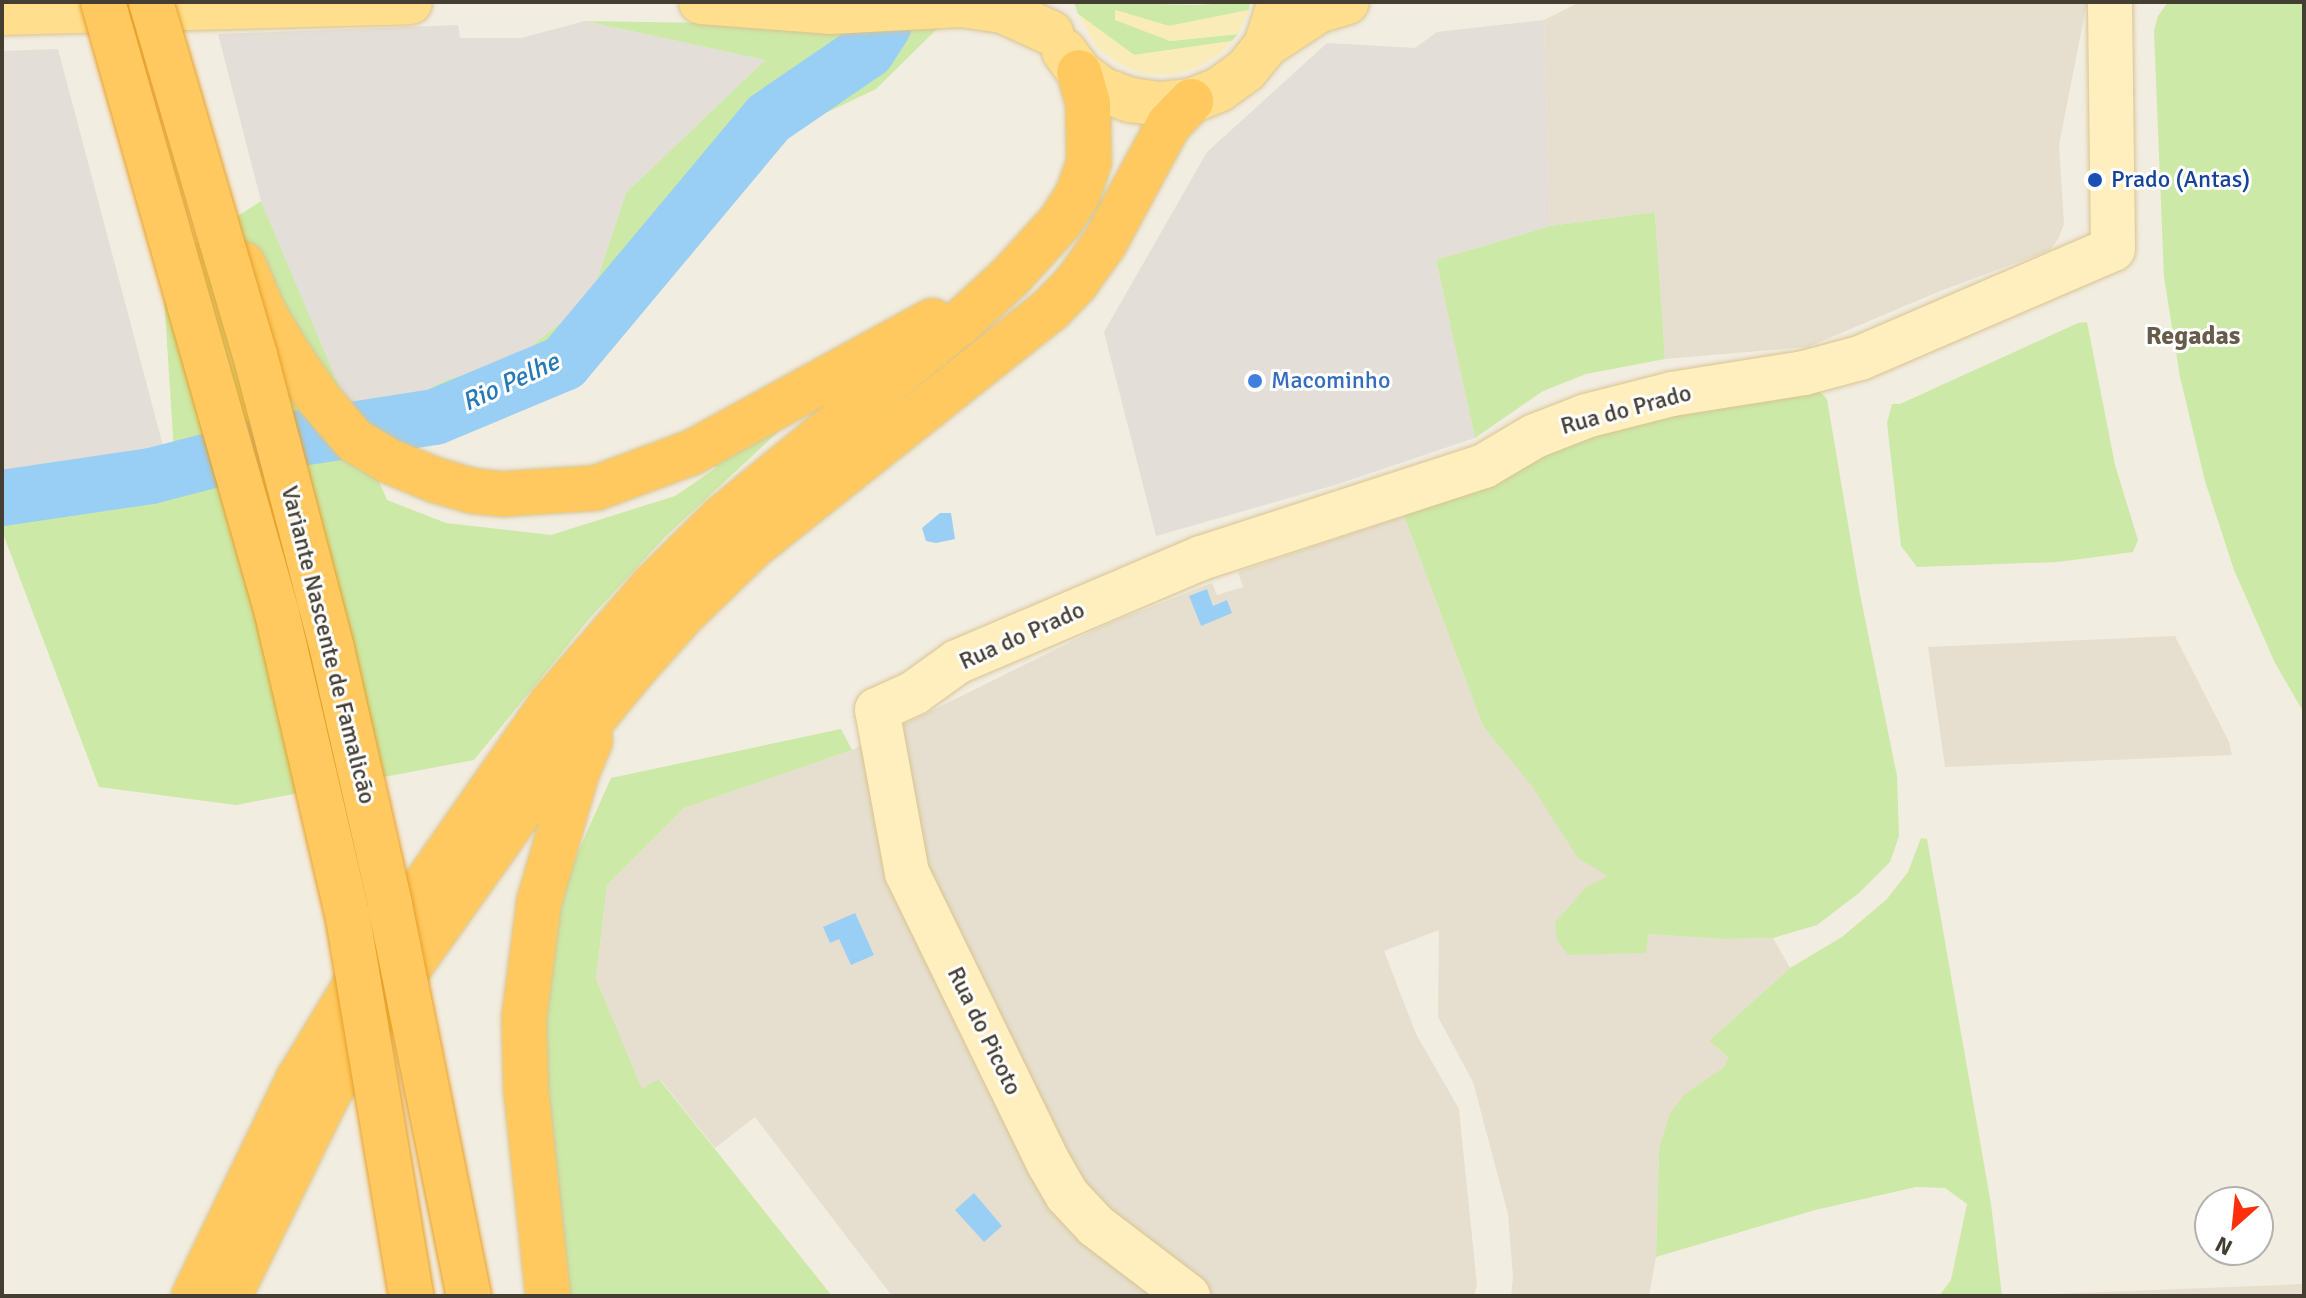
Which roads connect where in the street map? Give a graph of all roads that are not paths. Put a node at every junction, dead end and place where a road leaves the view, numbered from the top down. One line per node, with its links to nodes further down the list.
1 (103, 2): 20 (highway, Variante Nascente de Famalicão, bridge)
2 (151, 2): 13 (highway, Variante Nascente de Famalicão, bridge)
3 (410, 2): 8 (main road)
4 (701, 2): 9 (main road)
5 (1280, 2): 10 (main road)
6 (1347, 2): 10 (main road)
7 (2110, 2): 17 (street, Rua do Prado)
8 (2, 13)
9 (1047, 18): 11 (main road)
10 (1266, 45): 12 (main road)
11 (1079, 72): 12 (main road); 14 (highway)
12 (1191, 101): 15 (highway)
13 (206, 180): 14 (highway, bridge); 21 (highway, Variante Nascente de Famalicão, bridge)
14 (1011, 276): 15 (highway)
15 (738, 532): 16 (highway); 18 (highway)
16 (610, 697): 19 (highway); 22 (highway)
17 (877, 710): 23 (street, Rua do Picoto)
18 (194, 1296)
19 (229, 1296)
20 (411, 1296)
21 (469, 1296)
22 (548, 1296)
23 (1188, 1296)

